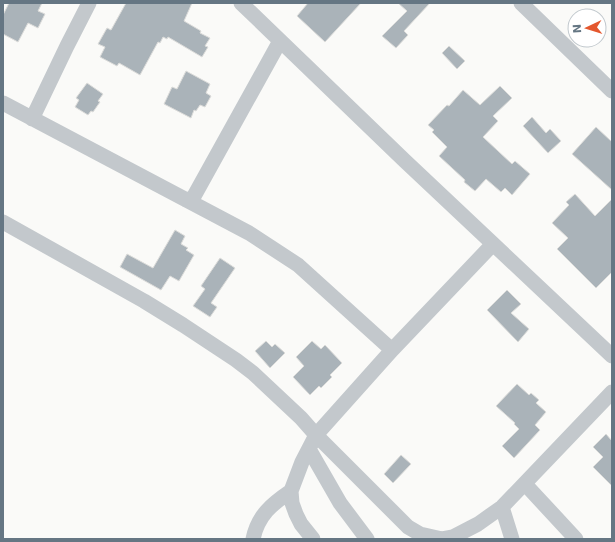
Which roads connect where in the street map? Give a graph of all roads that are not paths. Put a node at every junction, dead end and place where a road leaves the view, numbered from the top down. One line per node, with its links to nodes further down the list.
1 (89, 3): 7 (street)
2 (241, 3): 4 (street)
3 (521, 3): 5 (street)
4 (280, 41): 8 (street); 10 (street)
5 (612, 91)
6 (3, 103): 7 (street)
7 (32, 119): 8 (street)
8 (186, 200): 11 (street)
9 (3, 222): 14 (street)
10 (493, 244): 11 (street); 12 (street)
11 (392, 350): 14 (street)
12 (612, 356)
13 (612, 392): 15 (street)
14 (313, 442): 16 (street); 18 (street); 21 (street)
15 (525, 484): 17 (street); 23 (street)
16 (291, 491): 19 (street); 20 (street)
17 (502, 507): 18 (street); 22 (street)
18 (405, 533)
19 (253, 539)
20 (313, 539)
21 (367, 539)
22 (512, 539)
23 (576, 539)

